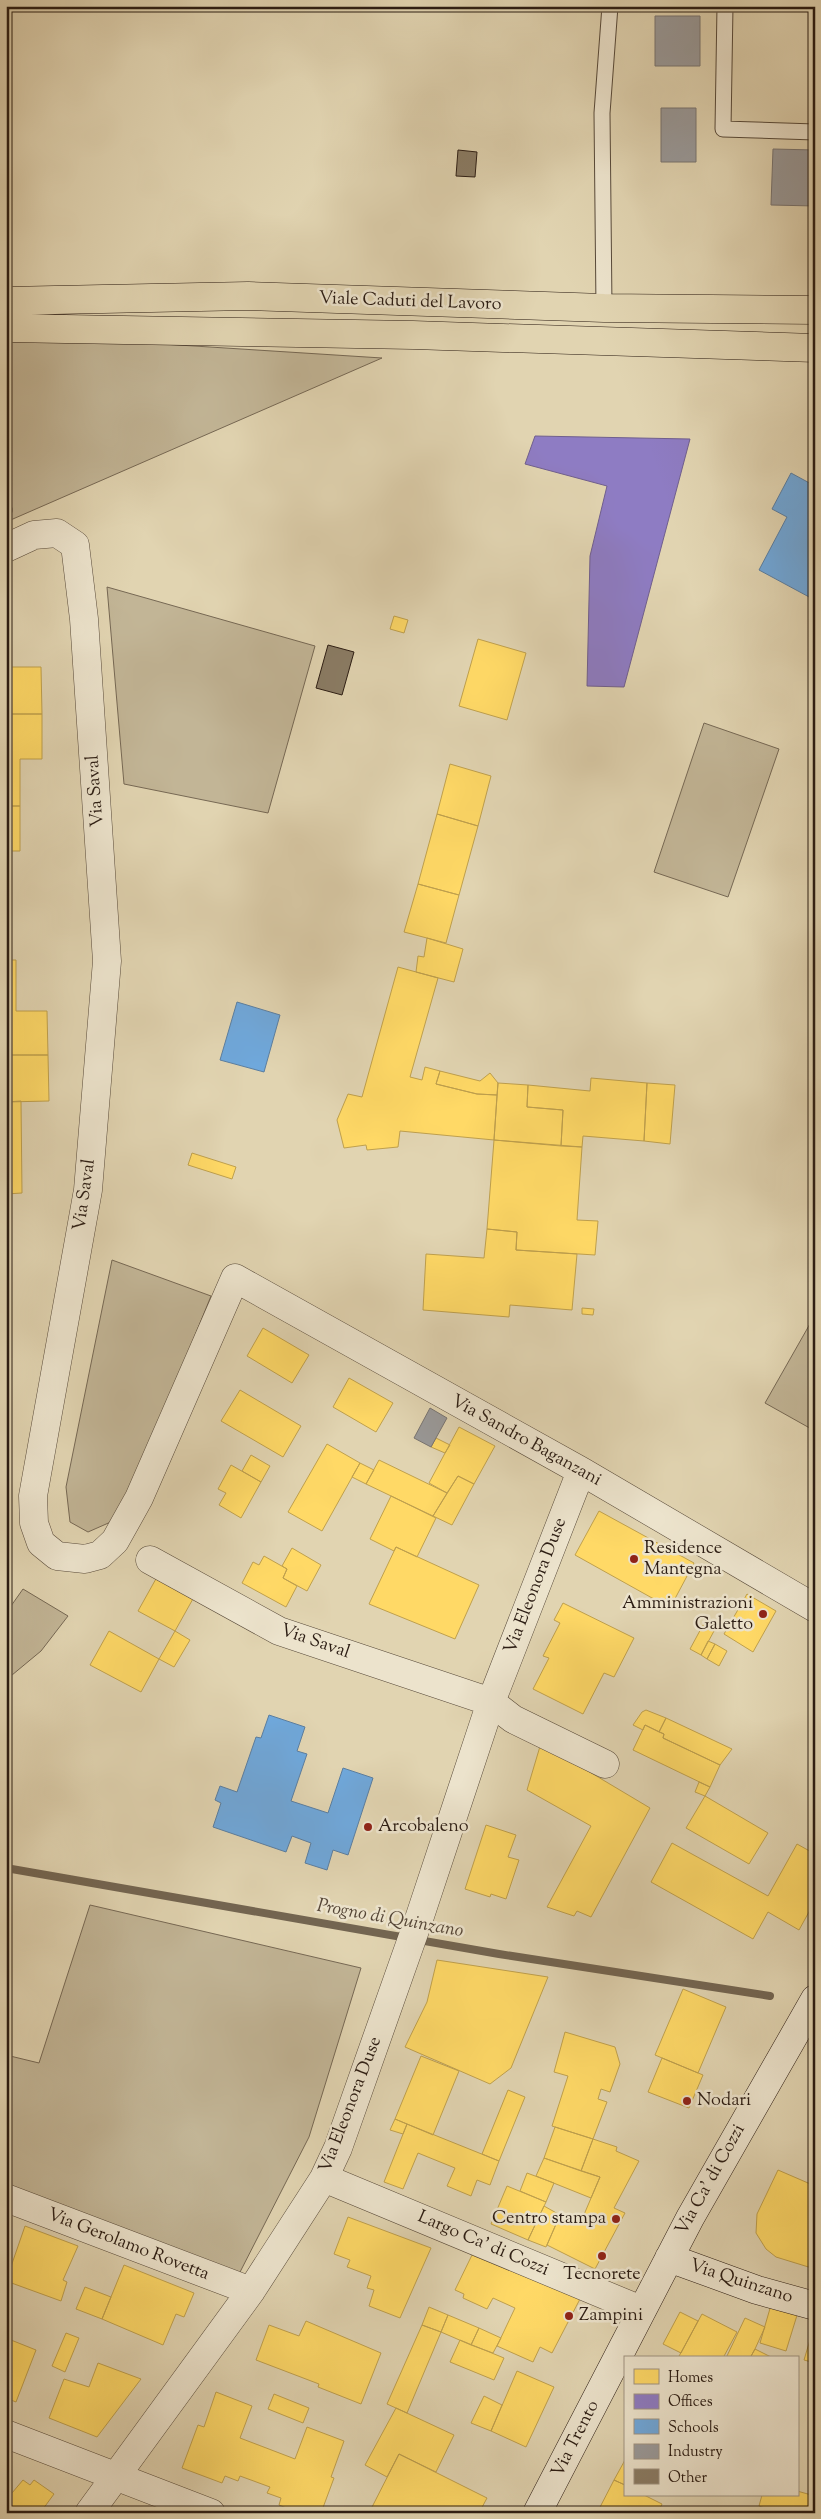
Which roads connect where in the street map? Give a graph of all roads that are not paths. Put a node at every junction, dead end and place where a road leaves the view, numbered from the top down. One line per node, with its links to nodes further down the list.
1 (610, 6): 5 (lane)
2 (725, 6): 3 (lane)
3 (815, 132)
4 (6, 301): 5 (main road, Viale Caduti del Lavoro)
5 (604, 308): 6 (main road, Viale Caduti del Lavoro)
6 (815, 310)
7 (6, 328): 8 (main road, Viale Caduti del Lavoro)
8 (777, 348): 9 (main road, Viale Caduti del Lavoro); 10 (lane, Viale Caduti del Lavoro)
9 (815, 348)
10 (815, 359)
11 (6, 548): 12 (street, Via Saval)
12 (235, 1278): 13 (street, Via Sandro Baganzani)
13 (581, 1471): 15 (street, Via Sandro Baganzani); 16 (street, Via Eleonora Duse)
14 (150, 1560): 16 (street, Via Saval)
15 (815, 1608)
16 (491, 1702): 17 (street); 19 (street, Via Eleonora Duse)
17 (605, 1764)
18 (815, 1999): 21 (street, Via Ca' di Cozzi)
19 (324, 2178): 22 (street, Via Eleonora Duse); 24 (street, Largo Ca' di Cozzi)
20 (6, 2198): 22 (street, Via Gerolamo Rovetta)
21 (668, 2258): 23 (street, Via Quinzano); 24 (street, Via Trento)
22 (251, 2291): 26 (street, Via Eleonora Duse)
23 (815, 2306)
24 (641, 2310): 29 (street, Via Trento)
25 (6, 2434): 26 (street)
26 (117, 2475): 27 (street, Via Eleonora Duse); 28 (street)
27 (90, 2513)
28 (211, 2513)
29 (537, 2513)

